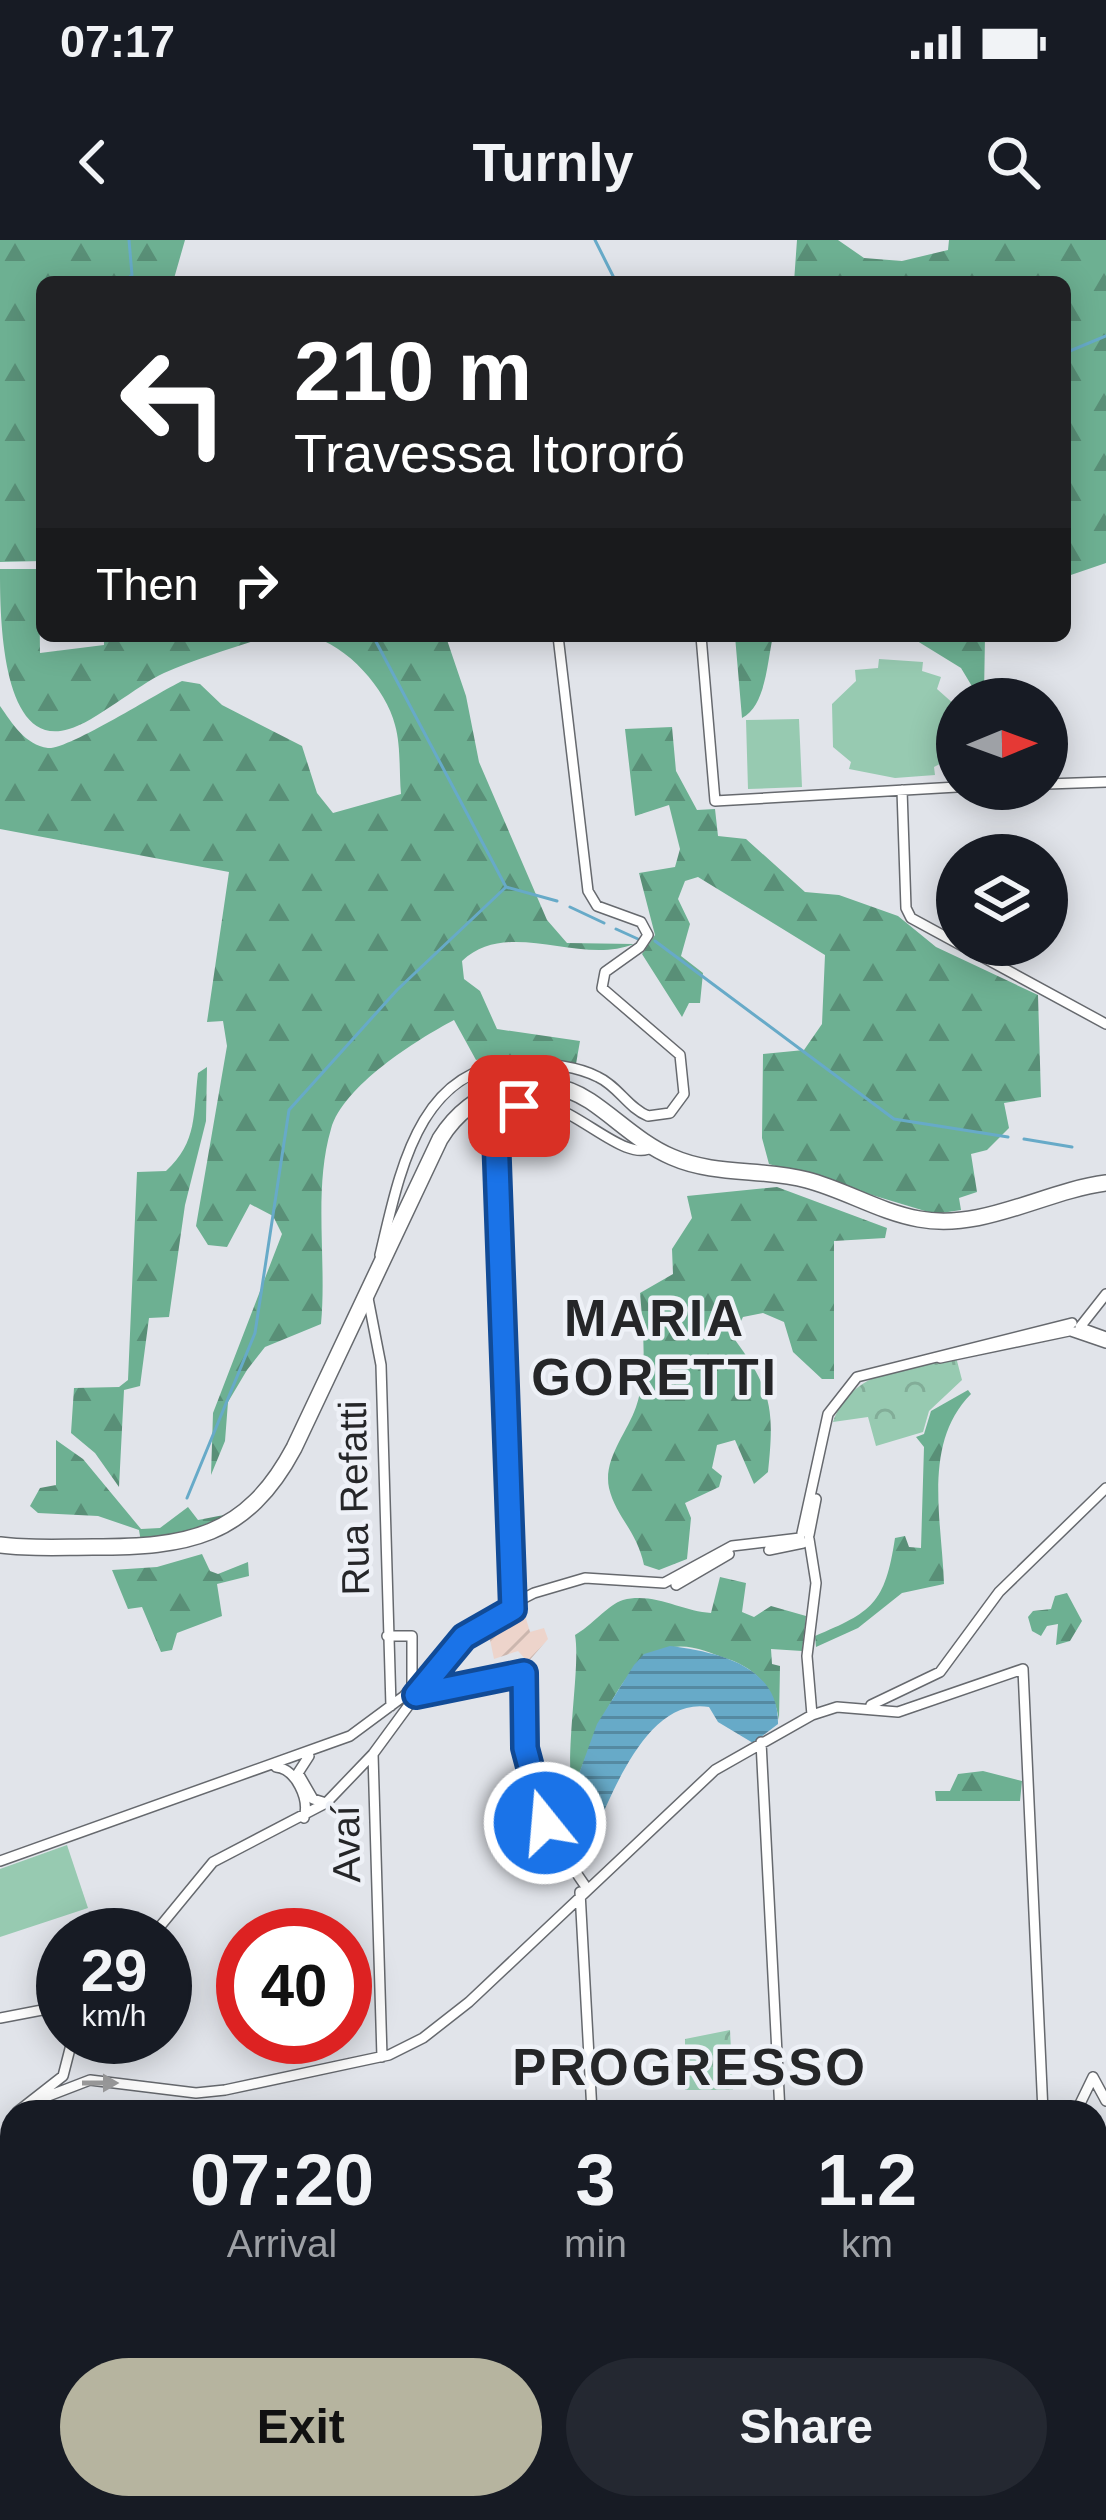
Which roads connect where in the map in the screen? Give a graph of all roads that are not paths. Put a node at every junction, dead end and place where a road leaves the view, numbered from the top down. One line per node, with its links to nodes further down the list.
1 (559, 642): 10 (street)
2 (702, 642): 6 (street)
3 (1106, 782): 4 (street)
4 (1068, 783)
5 (936, 788): 6 (street)
6 (902, 790): 7 (street)
7 (1106, 1024)
8 (653, 1147): 9 (highway); 10 (highway); 18 (street)
9 (1104, 1188)
10 (376, 1272): 11 (highway)
11 (367, 1290): 17 (highway); 19 (street, Rua Refatti)
12 (1106, 1294): 13 (street)
13 (1076, 1328): 14 (street); 16 (street)
14 (1106, 1340)
15 (1106, 1488): 22 (street)
16 (805, 1538): 18 (street); 23 (street)
17 (0, 1542)
18 (512, 1606): 20 (street)
19 (387, 1636): 20 (street); 21 (street, Rua Refatti)
20 (414, 1692): 21 (street); 25 (street); 35 (street)
21 (392, 1706): 24 (street)
22 (866, 1707): 23 (street); 44 (street)
23 (812, 1715): 26 (street)
24 (377, 1718): 25 (street); 27 (street)
25 (392, 1728): 28 (street)
26 (761, 1742): 35 (street); 43 (street)
27 (318, 1749): 29 (street); 32 (street)
28 (373, 1754): 30 (street); 31 (street, Avaí)
29 (268, 1766): 33 (street); 34 (street)
30 (363, 1766): 31 (street, Avaí); 32 (street)
31 (374, 1774): 39 (street, Avaí)
32 (326, 1802): 33 (street)
33 (304, 1818): 36 (street)
34 (0, 1861)
35 (583, 1890): 39 (street); 42 (street)
36 (175, 1908)
37 (36, 2011): 38 (street)
38 (0, 2018)
39 (382, 2057): 41 (street, one-way to 39)
40 (66, 2064): 41 (street)
41 (38, 2100)
42 (591, 2100)
43 (779, 2100)
44 (1042, 2100)
45 (1082, 2100): 46 (street)
46 (1105, 2100)

